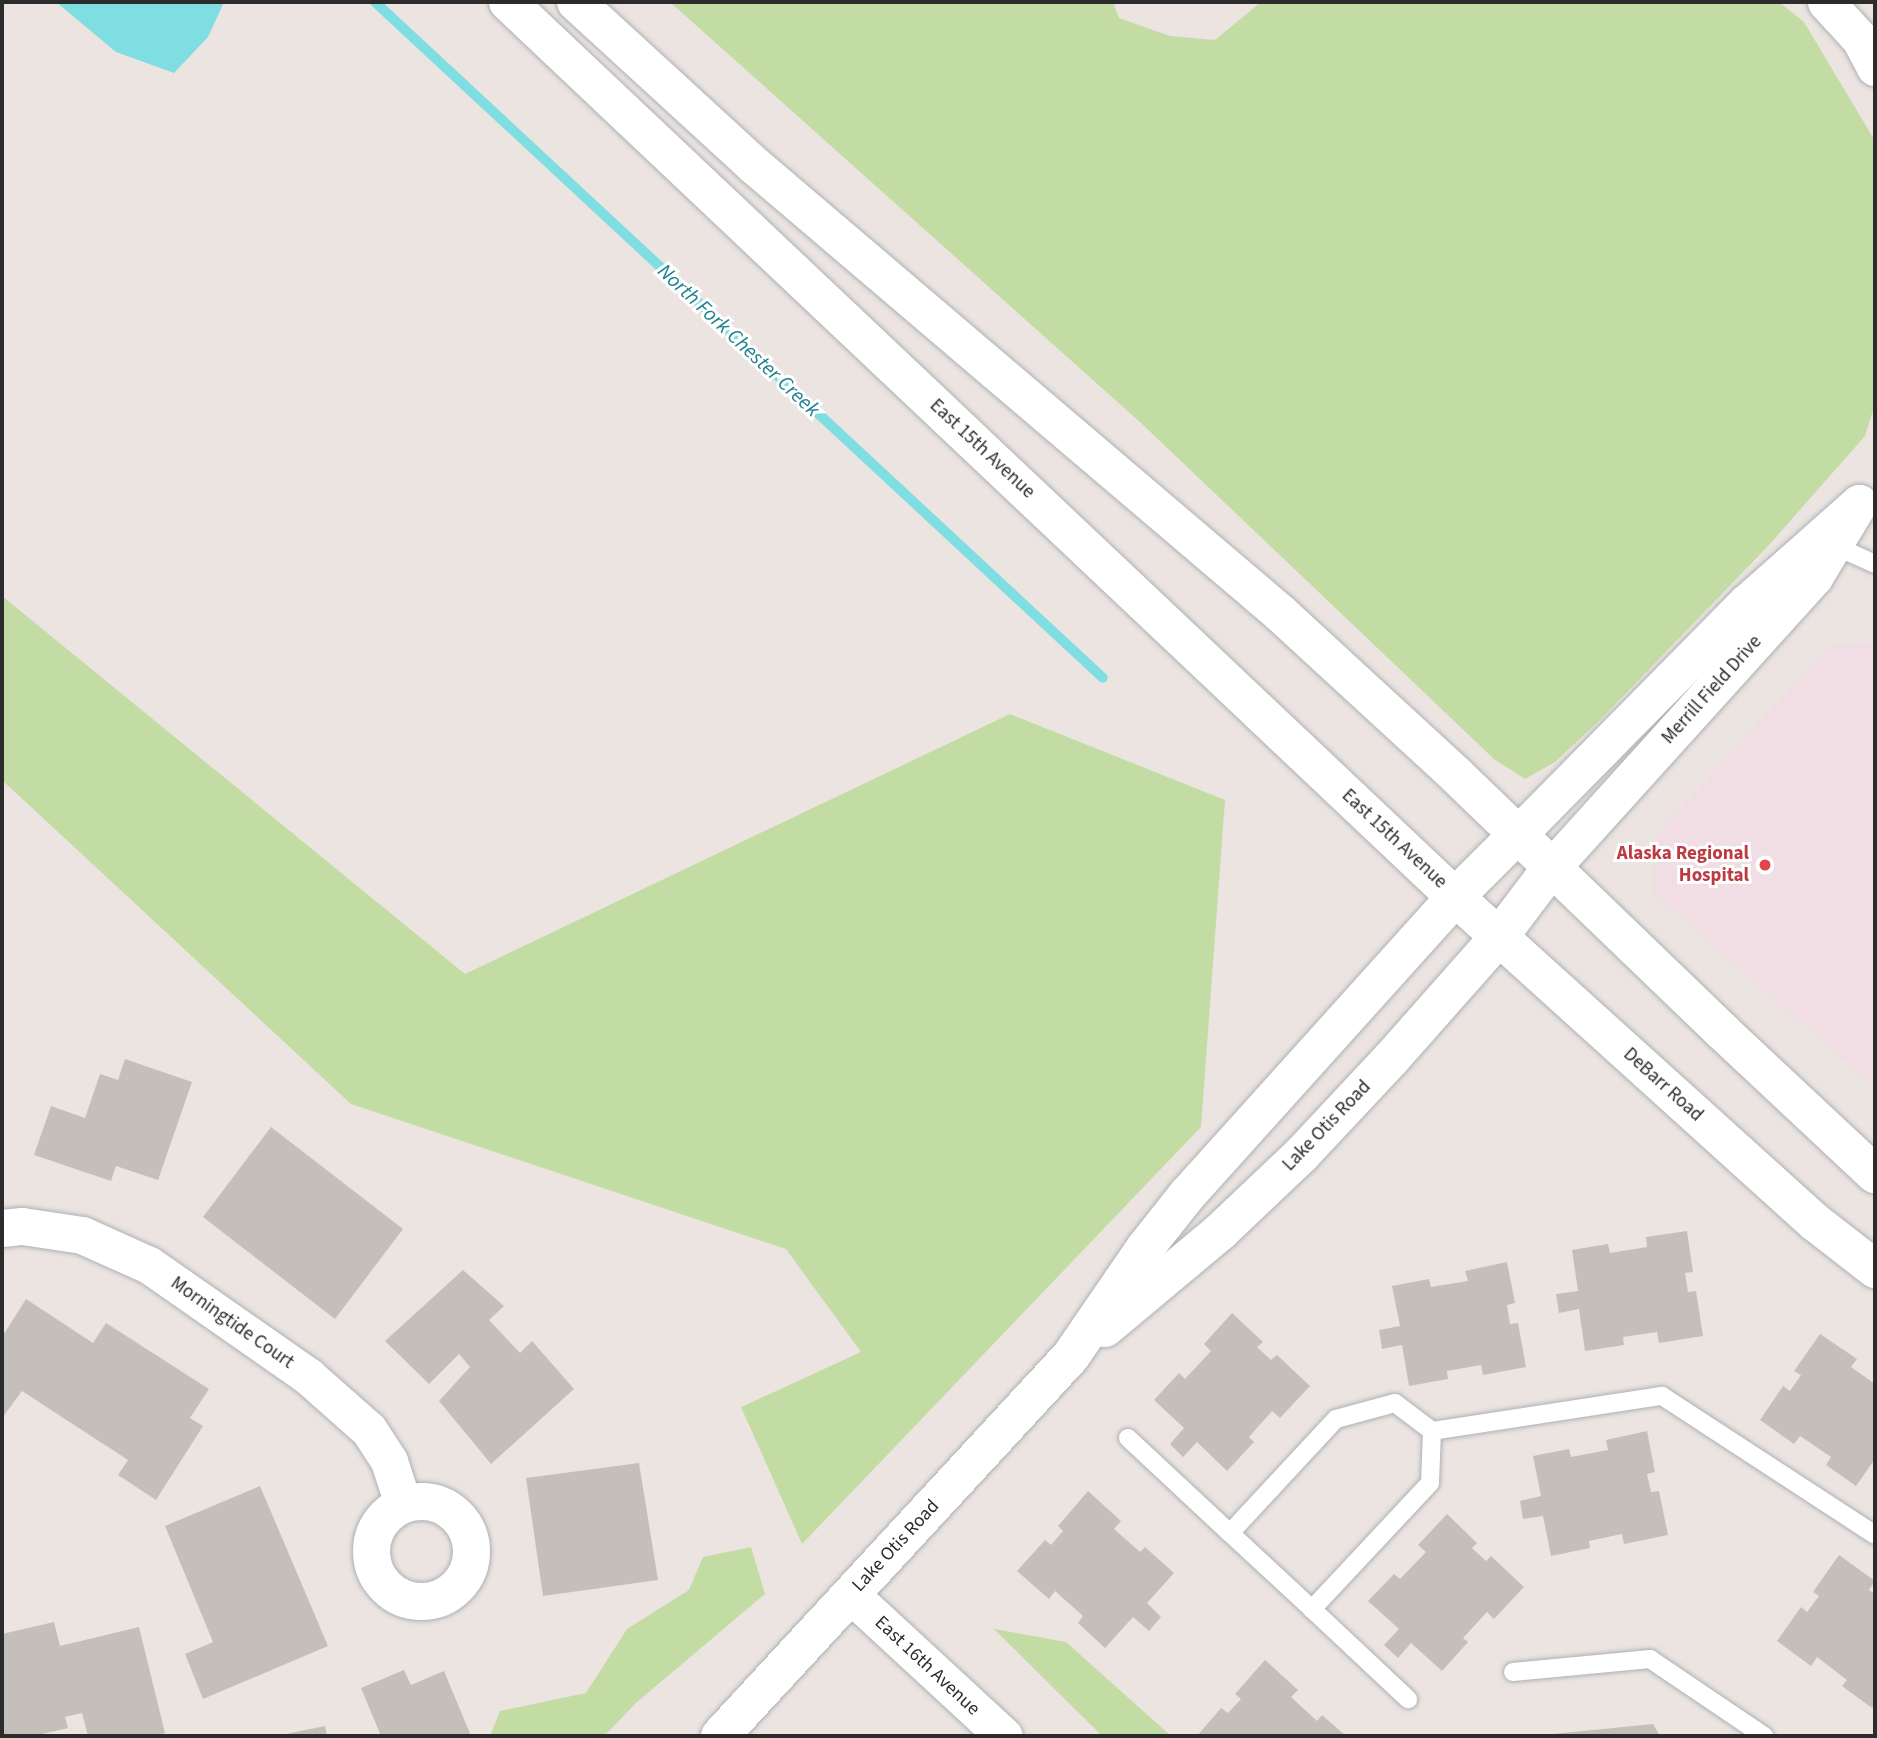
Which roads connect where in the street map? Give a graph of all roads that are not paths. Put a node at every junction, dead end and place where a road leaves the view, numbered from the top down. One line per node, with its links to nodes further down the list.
1 (508, 2): 10 (main road, East 15th Avenue)
2 (576, 2): 8 (main road)
3 (1826, 2): 4 (street)
4 (1875, 67)
5 (1867, 492): 6 (street, Merrill Field Drive); 8 (street, Merrill Field Drive)
6 (1833, 545): 7 (lane); 9 (street, Merrill Field Drive)
7 (1875, 564)
8 (1518, 834): 9 (main road); 10 (main road, Lake Otis Road)
9 (1552, 867): 11 (main road, Lake Otis Road); 12 (main road)
10 (1455, 897): 11 (main road, DeBarr Road); 15 (main road, Lake Otis Road)
11 (1499, 937): 14 (main road, DeBarr Road); 15 (main road, Lake Otis Road)
12 (1875, 1174)
13 (2, 1228): 18 (street, Morningtide Court)
14 (1875, 1269)
15 (1071, 1356): 21 (main road, Lake Otis Road)
16 (1432, 1431): 19 (lane); 20 (lane); 22 (lane)
17 (1128, 1438): 19 (lane)
18 (402, 1504)
19 (1230, 1533): 22 (lane)
20 (1875, 1535)
21 (851, 1595): 25 (main road, Lake Otis Road); 26 (street, East 16th Avenue)
22 (1312, 1609): 24 (lane)
23 (1513, 1672): 27 (lane)
24 (1408, 1699)
25 (720, 1736)
26 (1003, 1736)
27 (1764, 1736)

